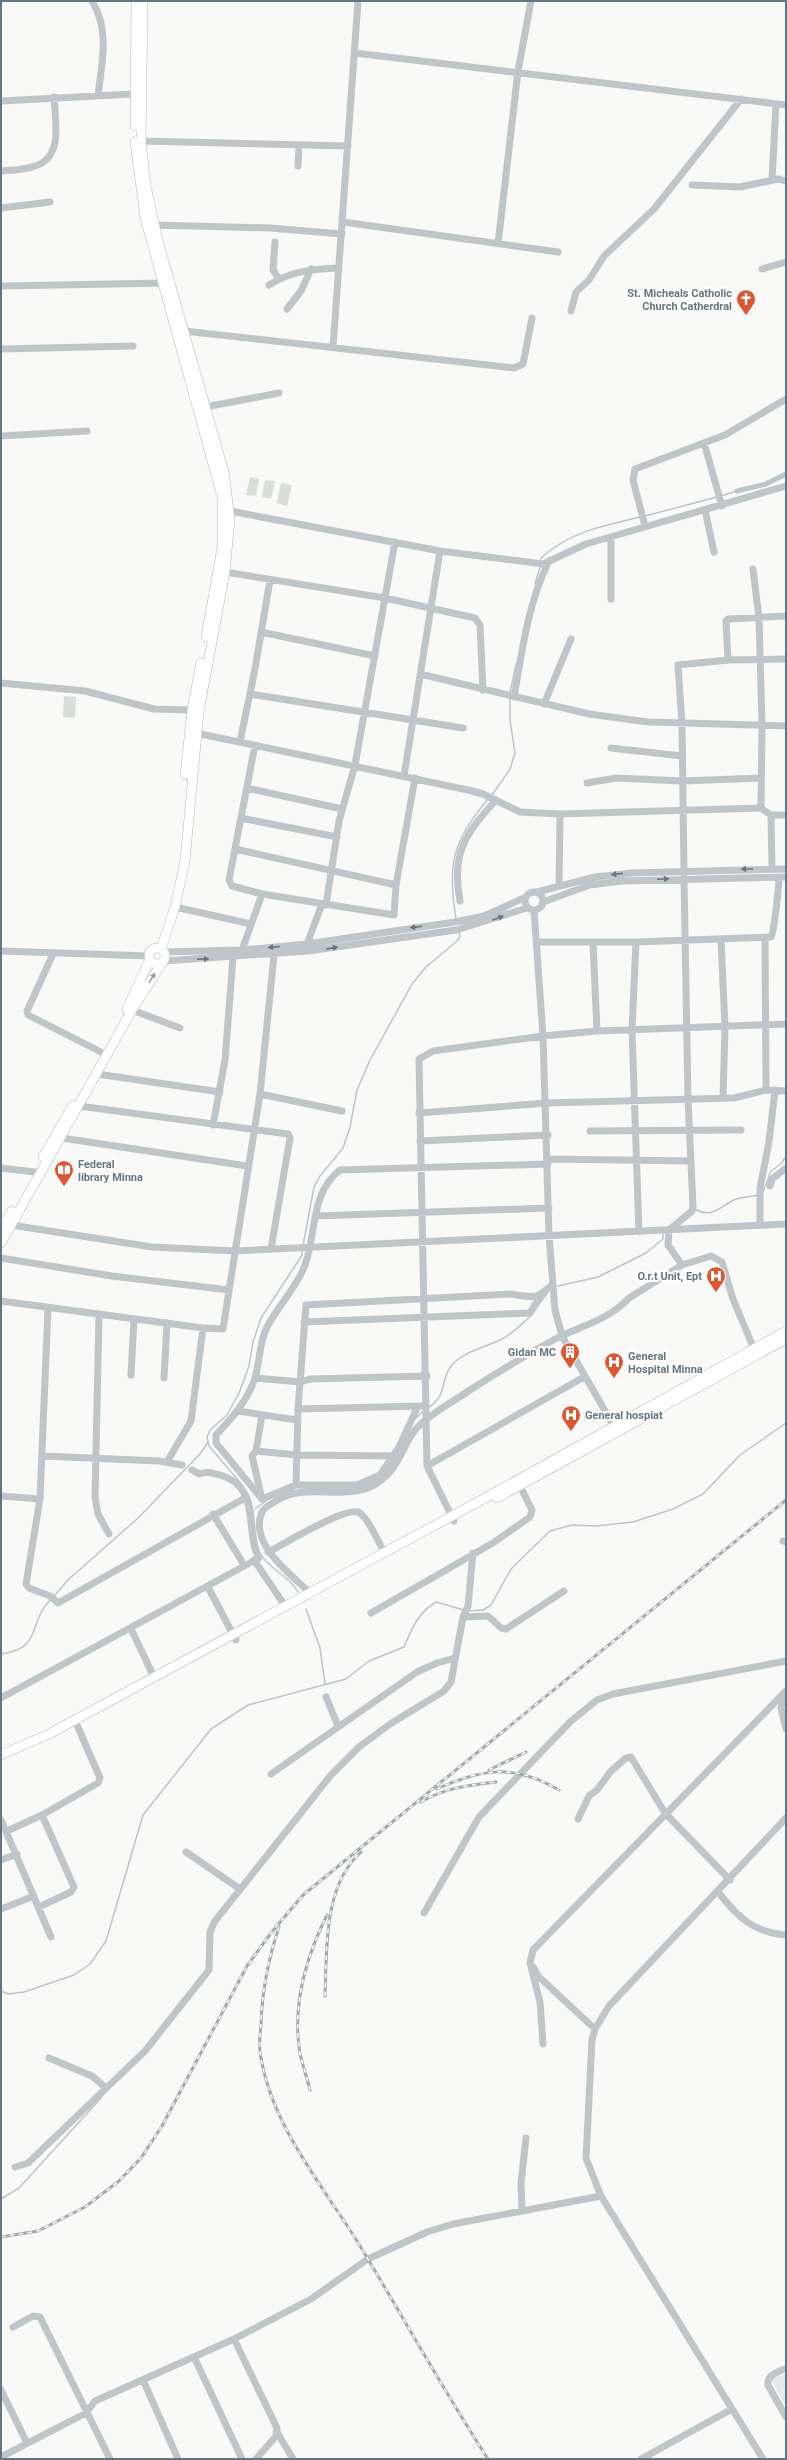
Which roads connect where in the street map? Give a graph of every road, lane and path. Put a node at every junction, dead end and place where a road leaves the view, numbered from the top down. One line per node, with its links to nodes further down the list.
1 (92, 1): 9 (street)
2 (136, 1): 8 (main road)
3 (143, 1): 15 (main road)
4 (358, 1): 6 (street)
5 (531, 1): 7 (street)
6 (355, 54): 7 (street); 17 (street)
7 (518, 71): 11 (street); 29 (street)
8 (134, 94): 9 (street); 36 (main road)
9 (98, 95): 10 (street)
10 (54, 97): 12 (street); 19 (street)
11 (741, 99): 13 (street); 40 (street)
12 (1, 101)
13 (776, 104): 14 (street); 20 (street)
14 (786, 105)
15 (141, 142): 16 (street); 26 (main road)
16 (298, 145): 17 (street); 18 (street)
17 (348, 146): 25 (street)
18 (298, 166)
19 (1, 171)
20 (772, 180): 21 (street); 22 (street)
21 (786, 182)
22 (692, 185)
23 (50, 202): 24 (street)
24 (1, 208)
25 (343, 222): 27 (street); 29 (street)
26 (154, 225): 27 (street); 36 (main road)
27 (342, 234): 32 (street)
28 (275, 242): 35 (street)
29 (498, 244): 30 (street)
30 (558, 252)
31 (786, 262): 33 (street)
32 (339, 268): 34 (street); 44 (street)
33 (762, 268)
34 (312, 269): 35 (street); 39 (street)
35 (279, 279): 37 (street)
36 (167, 283): 38 (street); 42 (main road); 82 (main road)
37 (269, 285)
38 (1, 286)
39 (286, 310)
40 (571, 311)
41 (532, 318): 44 (street)
42 (184, 331): 44 (street); 48 (main road)
43 (133, 346): 45 (street)
44 (333, 346)
45 (1, 349)
46 (279, 393): 48 (street)
47 (786, 399): 51 (street)
48 (205, 407): 55 (main road)
49 (87, 431): 50 (street)
50 (1, 436)
51 (704, 443): 53 (street); 56 (street)
52 (786, 486): 53 (street)
53 (720, 500): 54 (street)
54 (705, 510): 56 (street); 60 (street)
55 (230, 511): 58 (street); 63 (main road)
56 (645, 524): 57 (street)
57 (611, 537): 61 (street); 66 (street)
58 (395, 542): 59 (street); 65 (street)
59 (440, 551): 61 (street); 67 (street)
60 (714, 552)
61 (546, 562): 80 (street)
62 (753, 568): 69 (street)
63 (225, 572): 64 (street); 89 (main road)
64 (270, 580): 65 (street); 70 (street)
65 (385, 598): 67 (street); 72 (street)
66 (611, 599)
67 (430, 607): 76 (street); 78 (street)
68 (786, 616): 69 (street)
69 (759, 618): 74 (street); 75 (street)
70 (261, 632): 72 (street); 79 (street)
71 (571, 639): 81 (street)
72 (375, 656): 83 (street)
73 (786, 659): 75 (street)
74 (728, 660): 75 (street); 85 (street)
75 (759, 660): 86 (street)
76 (420, 674): 78 (street); 84 (street)
77 (1, 683): 82 (street)
78 (483, 690): 80 (street)
79 (250, 694): 83 (street); 90 (street)
80 (510, 697): 81 (street)
81 (544, 704): 85 (street)
82 (192, 710): 139 (main road)
83 (365, 712): 84 (street); 94 (street)
84 (413, 720): 88 (street); 95 (street)
85 (682, 724): 86 (street); 93 (street)
86 (762, 726): 87 (street); 97 (street)
87 (786, 726)
88 (463, 728)
89 (196, 732): 90 (street); 125 (main road)
90 (240, 742): 91 (street)
91 (255, 745): 94 (street); 100 (street)
92 (611, 748): 93 (street)
93 (682, 756): 98 (street)
94 (355, 765): 95 (street); 103 (street)
95 (404, 776): 96 (street)
96 (415, 778): 101 (street); 117 (street)
97 (761, 778): 98 (street); 102 (street)
98 (682, 781): 99 (street); 104 (street)
99 (587, 783)
100 (247, 788): 103 (street); 108 (street)
101 (495, 799): 105 (street); 122 (street)
102 (761, 808): 104 (street); 106 (street)
103 (342, 809): 109 (street)
104 (682, 811): 105 (street); 114 (street)
105 (560, 814): 118 (street)
106 (772, 815): 107 (street); 111 (street)
107 (786, 815)
108 (241, 818): 109 (street); 110 (street)
109 (337, 837): 113 (street)
110 (235, 849): 113 (street); 120 (street)
111 (772, 869): 112 (street); 114 (street, one-way to 114)
112 (786, 869)
113 (332, 870): 117 (street); 124 (street)
114 (684, 870): 118 (street, one-way to 118)
115 (782, 877): 116 (street); 129 (street)
116 (684, 878): 123 (street, one-way to 116); 130 (street)
117 (396, 885): 124 (street)
118 (559, 886): 119 (street)
119 (537, 892): 121 (street); 123 (street)
120 (262, 894): 124 (street); 127 (street)
121 (524, 898): 126 (street); 128 (street)
122 (460, 901)
123 (543, 902): 126 (street)
124 (324, 904): 135 (street)
125 (175, 907): 127 (street); 139 (main road)
126 (531, 909): 128 (street, one-way to 126); 132 (street)
127 (251, 924): 137 (street)
128 (455, 926): 135 (street, one-way to 135); 140 (street, one-way to 128)
129 (765, 937): 131 (street); 144 (street)
130 (686, 940): 131 (street); 134 (street); 147 (street)
131 (721, 940): 145 (street)
132 (537, 942): 133 (street); 150 (street)
133 (593, 942): 134 (street); 149 (street)
134 (636, 942): 148 (street)
135 (307, 944): 137 (street, one-way to 137)
136 (1, 950): 138 (street)
137 (242, 950): 139 (street)
138 (53, 954): 139 (street); 151 (street)
139 (158, 955): 141 (street, one-way to 141); 142 (main road, one-way to 139); 151 (main road)
140 (274, 955): 141 (street); 157 (street)
141 (234, 958): 156 (street)
142 (132, 1010): 146 (street); 152 (main road)
143 (786, 1024): 144 (street)
144 (765, 1026): 145 (street); 153 (street)
145 (725, 1027): 147 (street); 158 (street)
146 (180, 1028)
147 (688, 1028): 148 (street); 159 (street)
148 (632, 1030): 149 (street); 160 (street)
149 (597, 1031): 150 (street)
150 (543, 1036): 161 (street); 164 (street)
151 (103, 1053): 181 (main road)
152 (98, 1074): 156 (street); 162 (main road)
153 (766, 1090): 154 (street); 158 (street)
154 (775, 1090): 155 (street); 188 (street)
155 (786, 1091)
156 (220, 1092): 165 (street)
157 (260, 1094): 163 (street); 169 (street)
158 (723, 1098): 159 (street)
159 (688, 1099): 160 (street); 167 (street)
160 (634, 1100): 161 (street); 166 (street)
161 (547, 1103): 164 (street); 171 (street)
162 (79, 1106): 165 (street); 172 (main road)
163 (342, 1111)
164 (419, 1113): 173 (street)
165 (212, 1125): 169 (street)
166 (635, 1130): 167 (street); 170 (street); 175 (street)
167 (690, 1130): 168 (street); 176 (street)
168 (742, 1130)
169 (254, 1131): 177 (street); 196 (street)
170 (590, 1131)
171 (548, 1135): 173 (street); 174 (street)
172 (62, 1138): 177 (street); 187 (main road)
173 (420, 1141): 179 (street)
174 (548, 1161): 175 (street); 179 (street); 183 (street)
175 (635, 1161): 176 (street); 191 (street)
176 (691, 1161): 190 (street)
177 (247, 1166): 197 (street)
178 (1, 1168): 181 (street)
179 (420, 1168): 184 (street); 185 (street)
180 (786, 1168): 182 (street)
181 (35, 1172): 189 (main road)
182 (770, 1186)
183 (549, 1208): 184 (street); 192 (street)
184 (421, 1213): 185 (street); 193 (street)
185 (316, 1216): 195 (street)
186 (786, 1224): 188 (street)
187 (11, 1225): 194 (main road); 197 (street)
188 (760, 1225): 190 (street)
189 (1, 1229)
190 (669, 1230): 191 (street); 199 (street)
191 (638, 1232): 192 (street)
192 (550, 1236): 193 (street); 200 (street)
193 (422, 1242): 195 (street); 203 (street)
194 (1, 1244)
195 (310, 1248): 196 (street); 220 (street)
196 (272, 1249): 197 (street)
197 (235, 1251): 201 (street)
198 (1, 1258): 201 (street)
199 (682, 1265): 213 (street); 215 (street)
200 (553, 1284): 202 (street); 213 (street)
201 (229, 1290): 211 (street)
202 (540, 1296): 203 (street); 208 (street)
203 (423, 1299): 208 (street); 209 (street)
204 (1, 1301): 205 (street)
205 (48, 1308): 206 (street); 232 (street)
206 (99, 1314): 207 (street); 234 (street)
207 (134, 1319): 210 (street); 216 (street)
208 (424, 1319): 209 (street); 217 (street)
209 (304, 1322): 221 (street)
210 (167, 1323): 211 (street); 219 (street)
211 (203, 1328): 235 (street)
212 (786, 1332): 215 (main road)
213 (562, 1336): 218 (street); 227 (street)
214 (786, 1339): 229 (main road)
215 (754, 1348): 229 (main road)
216 (131, 1375)
217 (427, 1376): 221 (street); 222 (street)
218 (584, 1377): 229 (street); 237 (street)
219 (164, 1378)
220 (255, 1378): 221 (street); 225 (street)
221 (300, 1382): 224 (street)
222 (427, 1405): 223 (street); 227 (street)
223 (417, 1408): 224 (street); 233 (street)
224 (298, 1409): 228 (street)
225 (238, 1411): 226 (street); 244 (street)
226 (262, 1415): 228 (street); 230 (street)
227 (427, 1418): 237 (street); 248 (street)
228 (297, 1420): 231 (street)
229 (615, 1429): 240 (main road); 246 (main road)
230 (256, 1451): 231 (street); 244 (street)
231 (297, 1455): 233 (street); 239 (street)
232 (43, 1456): 234 (street); 243 (street)
233 (394, 1456): 239 (street)
234 (95, 1459): 235 (street); 247 (street)
235 (167, 1462): 236 (street)
236 (182, 1466)
237 (427, 1466): 246 (street)
238 (192, 1470): 242 (street)
239 (296, 1485): 244 (street)
240 (520, 1486): 246 (main road); 250 (street)
241 (1, 1496): 243 (street)
242 (245, 1498): 245 (street); 251 (street)
243 (40, 1499): 245 (street)
244 (262, 1499)
245 (213, 1514): 252 (street)
246 (453, 1518): 249 (main road); 260 (main road)
247 (109, 1534)
248 (268, 1552): 249 (street); 255 (street)
249 (385, 1553): 255 (main road)
250 (473, 1553): 257 (street); 258 (street)
251 (254, 1560): 252 (street); 256 (street)
252 (244, 1565): 253 (street)
253 (208, 1587): 259 (street); 260 (street)
254 (564, 1591): 258 (street)
255 (310, 1593): 256 (main road)
256 (285, 1606): 260 (main road)
257 (371, 1613)
258 (464, 1615): 261 (street)
259 (131, 1629): 263 (street); 266 (street)
260 (234, 1637): 263 (main road); 268 (main road)
261 (455, 1658): 269 (street); 284 (street)
262 (786, 1661): 289 (street)
263 (154, 1677): 271 (main road)
264 (786, 1691): 267 (street); 274 (street)
265 (326, 1697): 269 (street)
266 (1, 1698)
267 (785, 1722): 270 (street)
268 (77, 1726): 272 (main road); 275 (street)
269 (338, 1726): 273 (street)
270 (786, 1729)
271 (1, 1755)
272 (1, 1761)
273 (271, 1774)
274 (665, 1813): 277 (street); 283 (street); 292 (street)
275 (42, 1815): 279 (street); 287 (street)
276 (786, 1818): 283 (street)
277 (578, 1819)
278 (1, 1820): 279 (street)
279 (7, 1831): 281 (street)
280 (186, 1852): 284 (street)
281 (17, 1854): 282 (street); 286 (street)
282 (1, 1860)
283 (730, 1880): 285 (street)
284 (240, 1889): 296 (street)
285 (718, 1892): 290 (street); 293 (street)
286 (34, 1896): 287 (street); 288 (street)
287 (39, 1907): 291 (street)
288 (1, 1909)
289 (424, 1913)
290 (786, 1934)
291 (51, 1937)
292 (530, 1963): 293 (street); 294 (street)
293 (595, 2029): 299 (street)
294 (543, 2044)
295 (49, 2058): 296 (street)
296 (106, 2088): 298 (street)
297 (526, 2138): 300 (street)
298 (15, 2167)
299 (601, 2196): 300 (street); 307 (street)
300 (522, 2211): 302 (street)
301 (13, 2327): 308 (street)
302 (234, 2340): 303 (street); 310 (street)
303 (194, 2356): 305 (street); 315 (street)
304 (786, 2368): 309 (street)
305 (143, 2380): 308 (street); 314 (street)
306 (1, 2390): 311 (street)
307 (732, 2409): 318 (street); 319 (street)
308 (86, 2413): 311 (street); 313 (street)
309 (786, 2417)
310 (277, 2432): 316 (street); 317 (street)
311 (27, 2442): 312 (street)
312 (1, 2457)
313 (110, 2459)
314 (178, 2459)
315 (242, 2459)
316 (256, 2459)
317 (293, 2459)
318 (641, 2459)
319 (763, 2459)

